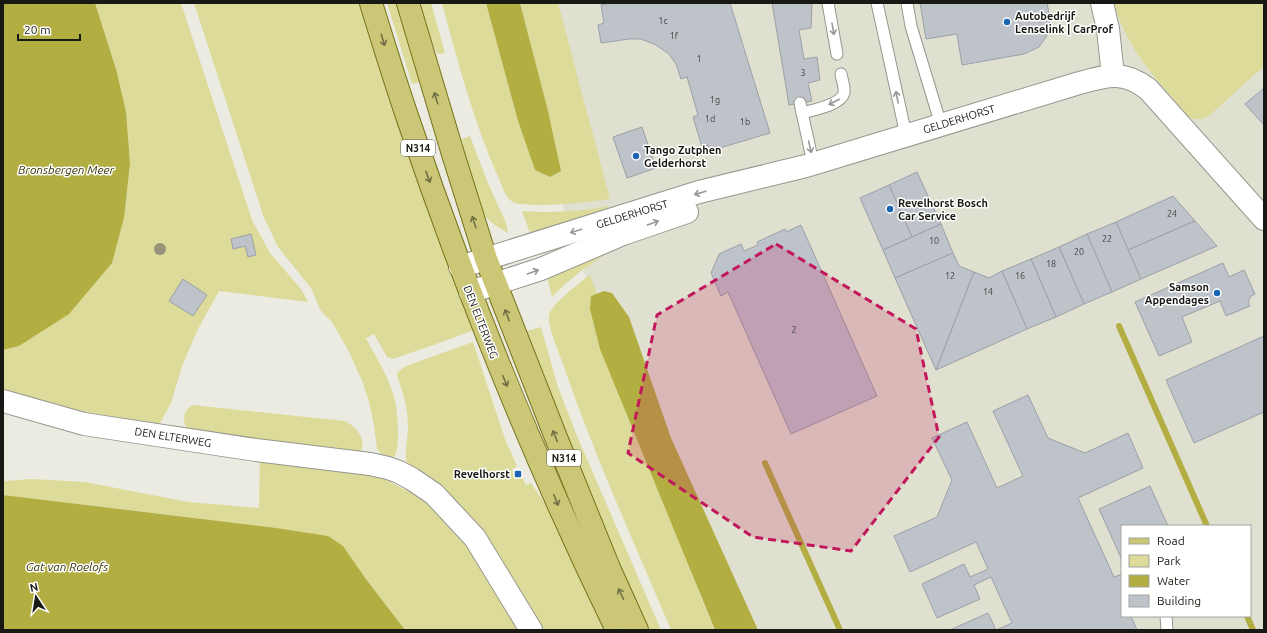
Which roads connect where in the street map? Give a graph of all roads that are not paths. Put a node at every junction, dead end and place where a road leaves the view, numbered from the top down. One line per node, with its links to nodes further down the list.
1 (371, 3): 15 (main road, DEN ELTERWEG / N314, one-way to 15)
2 (408, 3): 14 (main road, N314, one-way to 2)
3 (828, 3): 7 (lane, one-way to 7)
4 (877, 3): 11 (lane, one-way to 4)
5 (908, 3): 10 (lane)
6 (1102, 3): 9 (street)
7 (838, 54)
8 (841, 74): 12 (lane, one-way to 12)
9 (1113, 76): 10 (street, GELDERHORST); 13 (street, GELDERHORST)
10 (941, 125): 11 (street, GELDERHORST)
11 (906, 135): 12 (street, GELDERHORST)
12 (810, 164): 14 (street, GELDERHORST, one-way to 14); 16 (street, GELDERHORST, one-way to 12)
13 (1264, 219)
14 (486, 259): 15 (street, GELDERHORST); 16 (main road, N314)
15 (460, 267): 17 (main road, DEN ELTERWEG / N314)
16 (496, 284): 17 (street, GELDERHORST); 22 (main road, N314, one-way to 16)
17 (470, 292): 21 (main road, DEN ELTERWEG / N314, one-way to 21)
18 (3, 401): 20 (street, DEN ELTERWEG)
19 (1166, 617): 23 (lane)
20 (531, 630)
21 (617, 630)
22 (637, 630)
23 (1166, 630)

